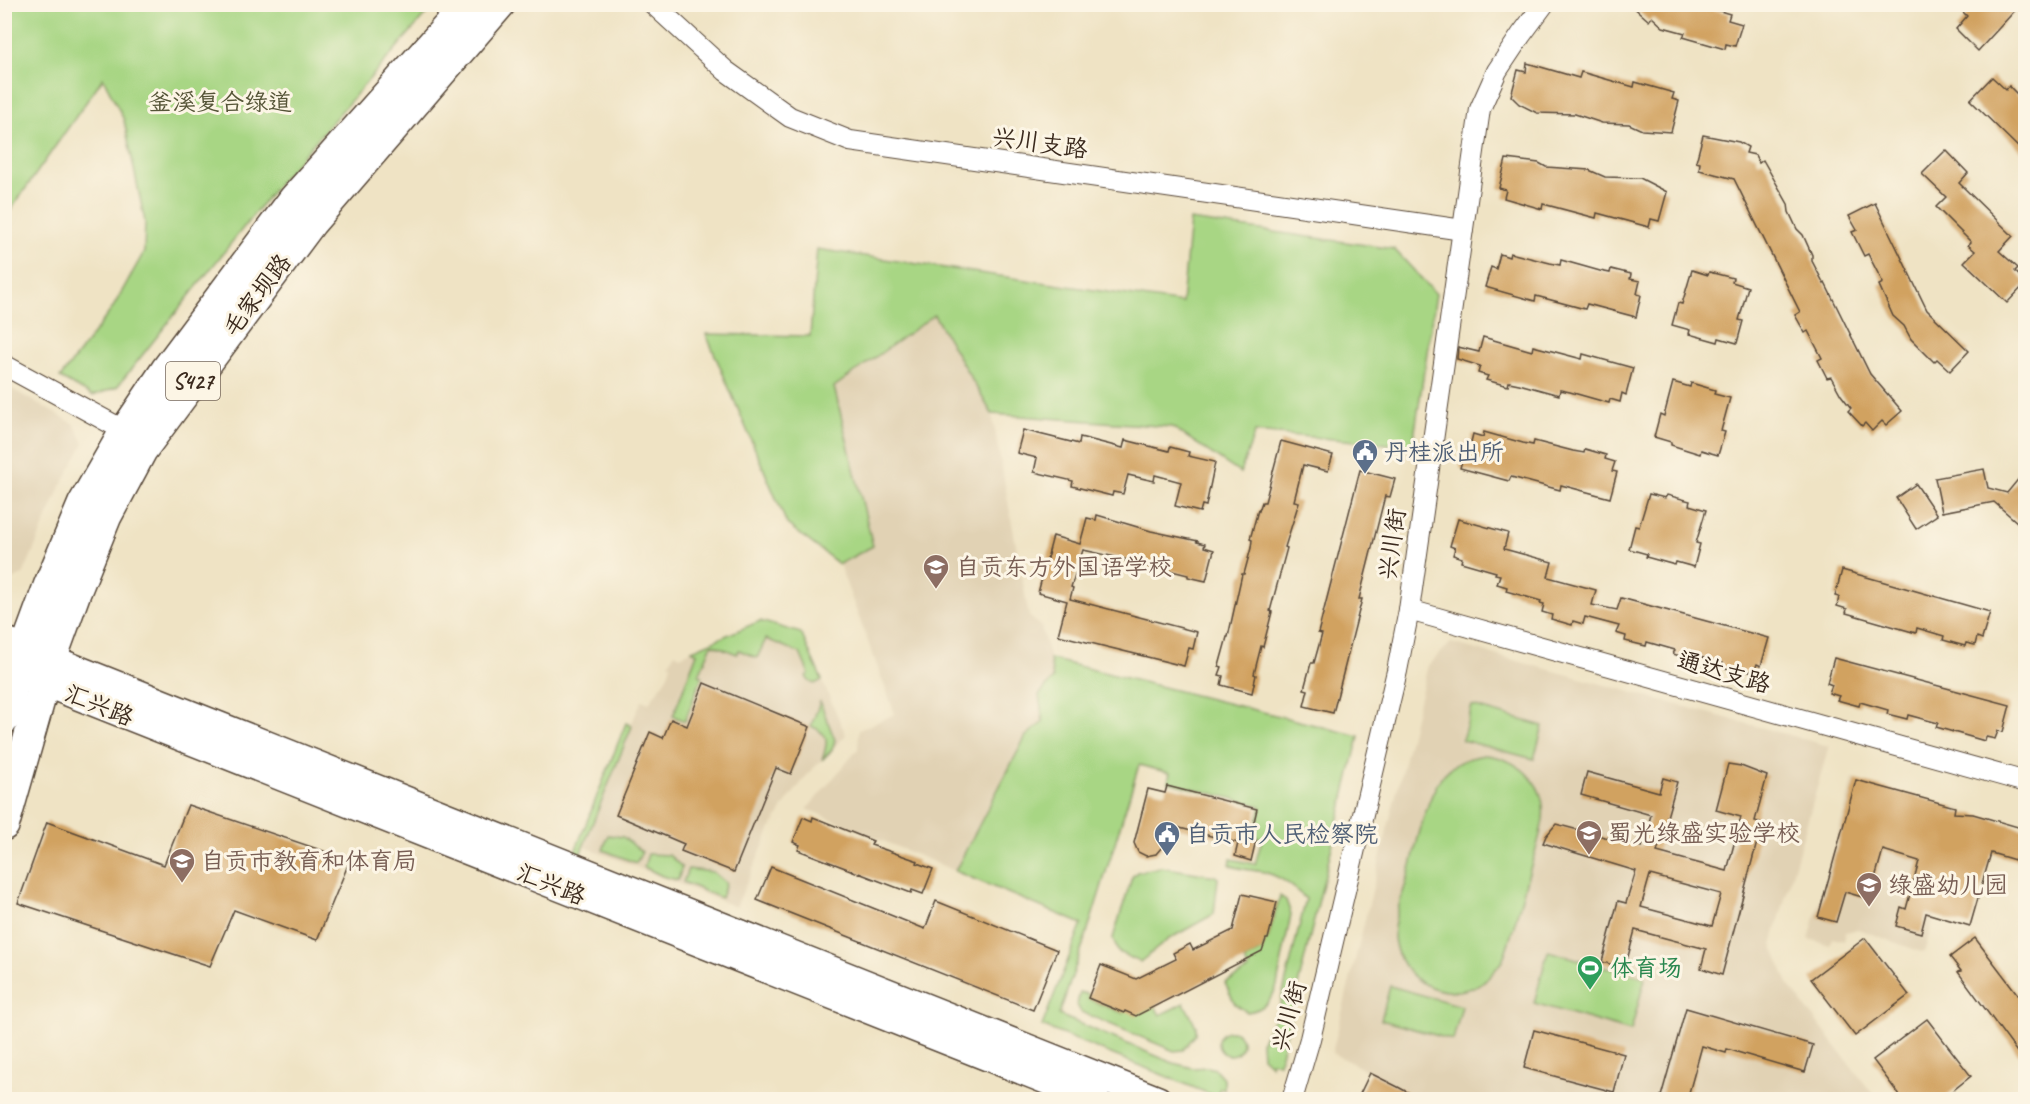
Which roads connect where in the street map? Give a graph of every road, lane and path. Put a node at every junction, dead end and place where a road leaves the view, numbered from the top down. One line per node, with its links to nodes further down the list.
1 (468, 4): 7 (main road, 毛家坝路 / S427)
2 (500, 4): 9 (main road, 毛家坝路 / S427)
3 (652, 4): 5 (street, 兴川支路)
4 (1544, 4): 5 (street, 兴川街)
5 (1463, 230): 8 (street, 兴川街)
6 (4, 365): 7 (street)
7 (124, 431): 9 (main road, 毛家坝路 / S427)
8 (1409, 610): 11 (street, 通达支路); 15 (street, 兴川街)
9 (25, 663): 10 (main road, 毛家坝路 / S427); 12 (main road, 毛家坝路 / S427); 13 (main road, 汇兴路); 14 (main road)
10 (4, 719)
11 (2025, 782)
12 (4, 825)
13 (1096, 1100)
14 (1158, 1100)
15 (1292, 1100)

